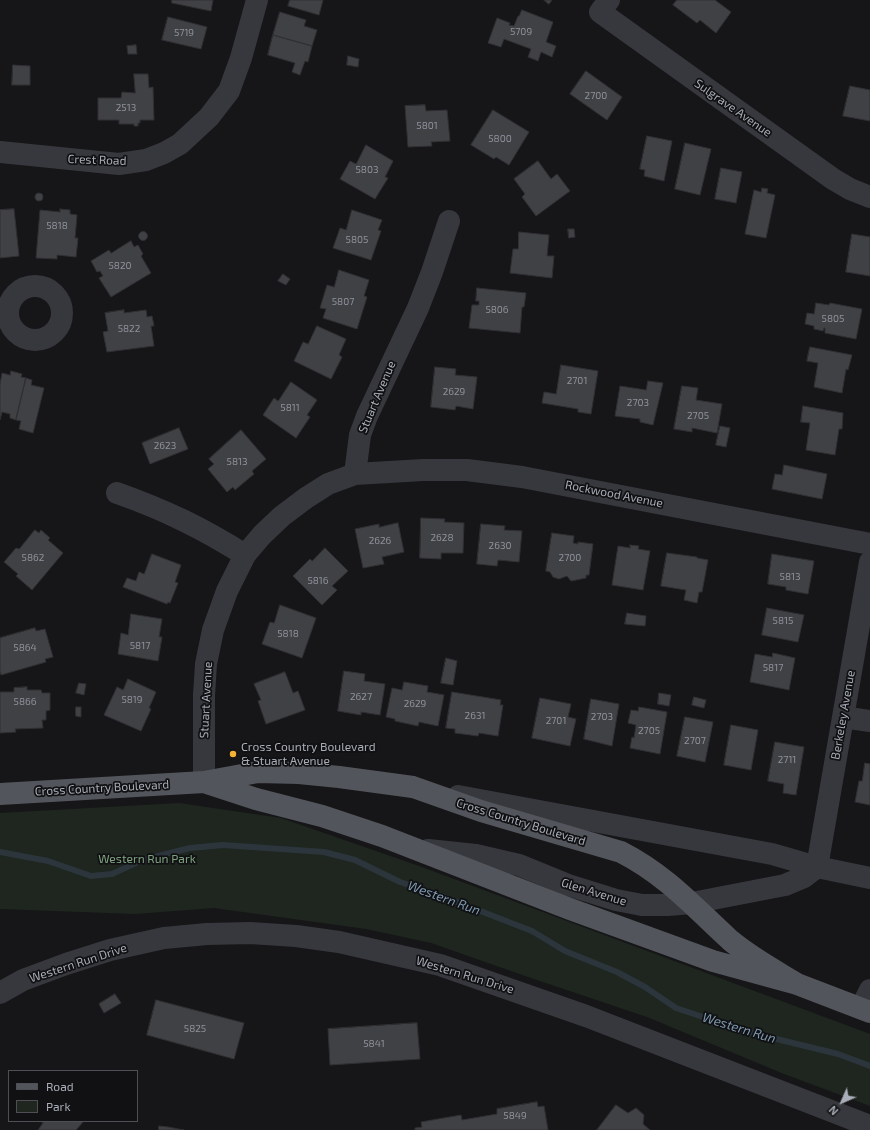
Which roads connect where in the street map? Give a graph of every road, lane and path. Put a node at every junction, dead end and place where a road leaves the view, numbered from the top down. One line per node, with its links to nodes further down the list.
1 (257, 0): 3 (street, Crest Road)
2 (604, 6): 4 (street, Sulgrave Avenue)
3 (0, 152)
4 (870, 197)
5 (450, 221): 6 (street, Stuart Avenue)
6 (355, 474): 8 (street, Rockwood Avenue); 9 (street, Stuart Avenue)
7 (117, 494): 9 (street)
8 (870, 544)
9 (245, 555): 13 (street, Stuart Avenue)
10 (870, 562): 11 (street, Berkeley Avenue)
11 (843, 717): 12 (street); 17 (street, Berkeley Avenue)
12 (870, 721)
13 (204, 782): 14 (main road, Cross Country Boulevard); 15 (main road, Cross Country Boulevard); 16 (main road, Cross Country Boulevard)
14 (414, 787): 17 (street); 19 (main road, Cross Country Boulevard)
15 (0, 794)
16 (417, 849): 19 (street, Glen Avenue); 20 (main road, Cross Country Boulevard)
17 (817, 867): 18 (street); 19 (street, Glen Avenue)
18 (870, 878)
19 (692, 903): 20 (main road, Cross Country Boulevard)
20 (797, 984): 22 (main road, Cross Country Boulevard)
21 (0, 992): 23 (street, Western Run Drive)
22 (867, 1003)
23 (870, 1126)

